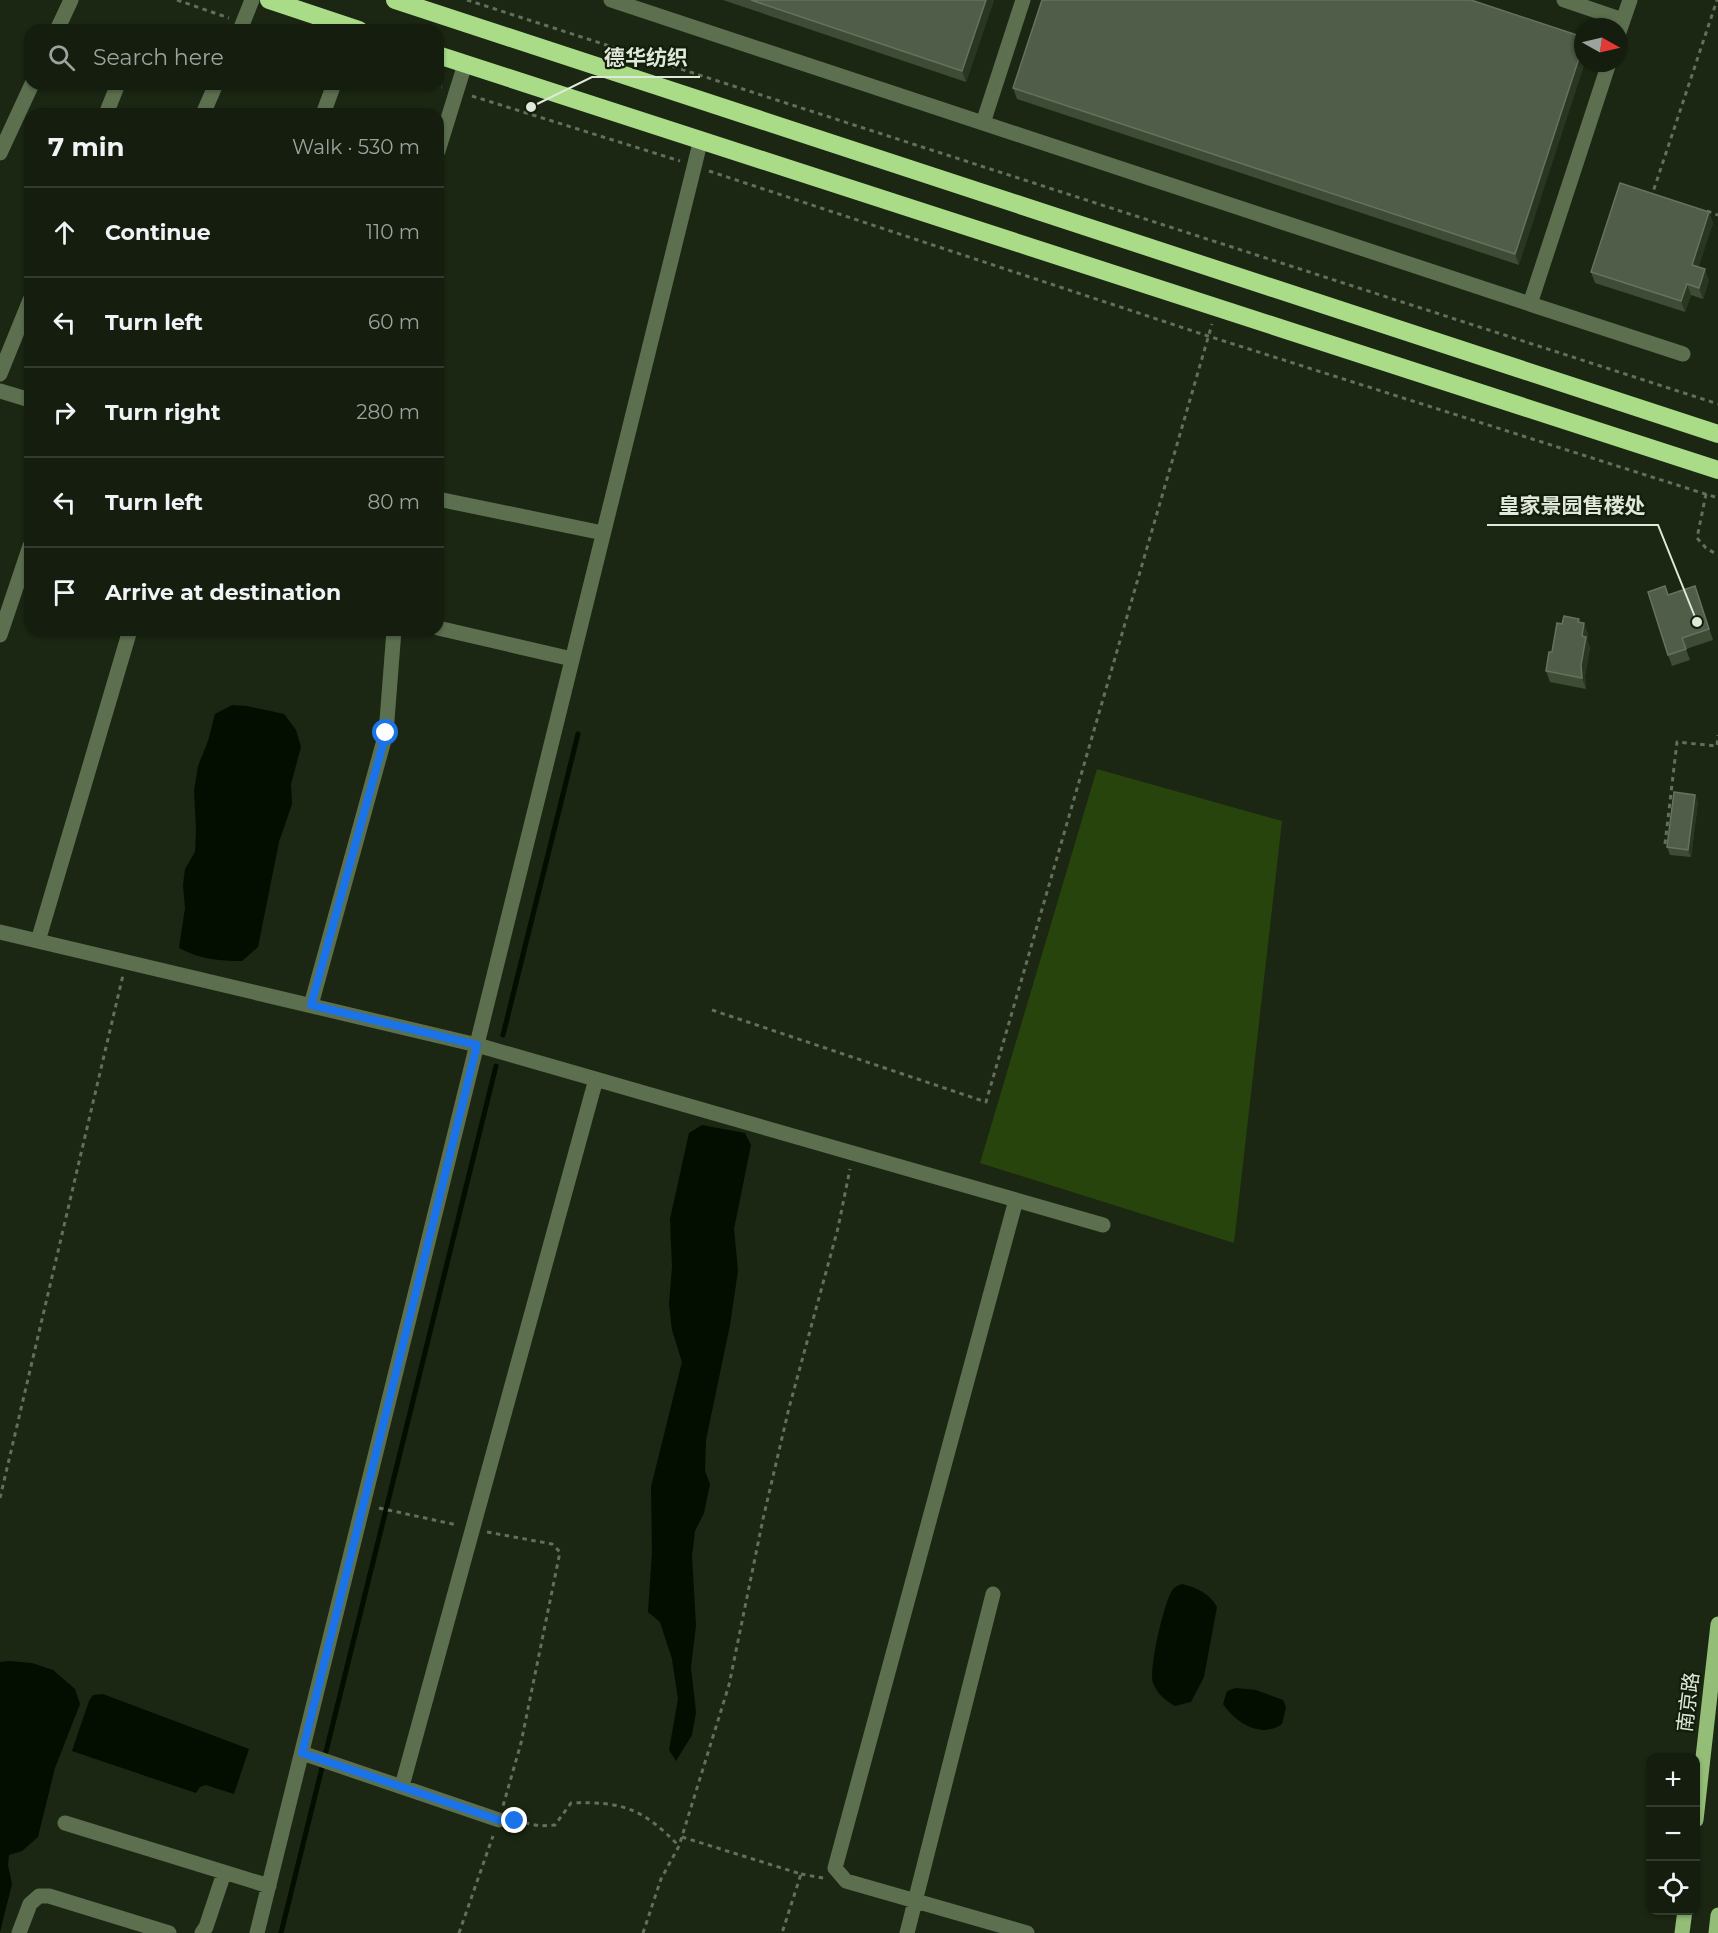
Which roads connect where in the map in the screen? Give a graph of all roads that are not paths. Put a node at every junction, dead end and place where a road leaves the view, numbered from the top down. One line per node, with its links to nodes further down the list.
1 (71, 0): 11 (street)
2 (252, 0): 12 (street)
3 (269, 0): 13 (highway)
4 (395, 0): 34 (highway)
5 (611, 0): 24 (street)
6 (1023, 0): 24 (street)
7 (1564, 0): 9 (street)
8 (1630, 0): 10 (street)
9 (1603, 18)
10 (1624, 18)
11 (60, 24)
12 (242, 24)
13 (340, 24)
14 (444, 57): 15 (highway)
15 (465, 64): 25 (street); 26 (highway)
16 (1606, 72): 28 (street)
17 (29, 90): 27 (street)
18 (116, 90): 21 (street)
19 (213, 90): 22 (street)
20 (332, 90): 23 (street)
21 (108, 108)
22 (206, 108)
23 (326, 108)
24 (983, 123): 28 (street)
25 (444, 131)
26 (701, 139): 35 (highway); 37 (street)
27 (0, 153)
28 (1530, 304): 30 (street)
29 (24, 315): 31 (street)
30 (1683, 354)
31 (0, 374)
32 (0, 391): 33 (street)
33 (24, 398)
34 (1718, 434)
35 (1718, 470)
36 (444, 500): 37 (street)
37 (603, 532): 43 (street)
38 (24, 564): 40 (street)
39 (444, 628): 43 (street)
40 (0, 635)
41 (128, 636): 45 (street)
42 (394, 636): 46 (street)
43 (572, 659): 47 (street)
44 (0, 932): 45 (street)
45 (38, 941): 46 (street)
46 (311, 1005): 47 (street)
47 (477, 1045): 48 (street); 53 (street)
48 (596, 1079): 49 (street); 54 (street)
49 (1016, 1200): 50 (street); 60 (street)
50 (1102, 1225)
51 (993, 1594): 60 (street)
52 (1718, 1624): 55 (main road, 南京路)
53 (317, 1757): 54 (street); 59 (street)
54 (402, 1786): 56 (street)
55 (1697, 1807)
56 (499, 1820)
57 (65, 1823): 58 (street)
58 (224, 1873): 59 (street); 65 (street)
59 (269, 1886): 66 (street)
60 (915, 1901): 67 (street); 68 (street)
61 (1684, 1915): 69 (main road)
62 (1718, 1916): 70 (main road)
63 (19, 1933): 64 (street)
64 (169, 1933)
65 (202, 1933)
66 (257, 1933)
67 (907, 1933)
68 (1027, 1933)
69 (1682, 1933)
70 (1716, 1933)

